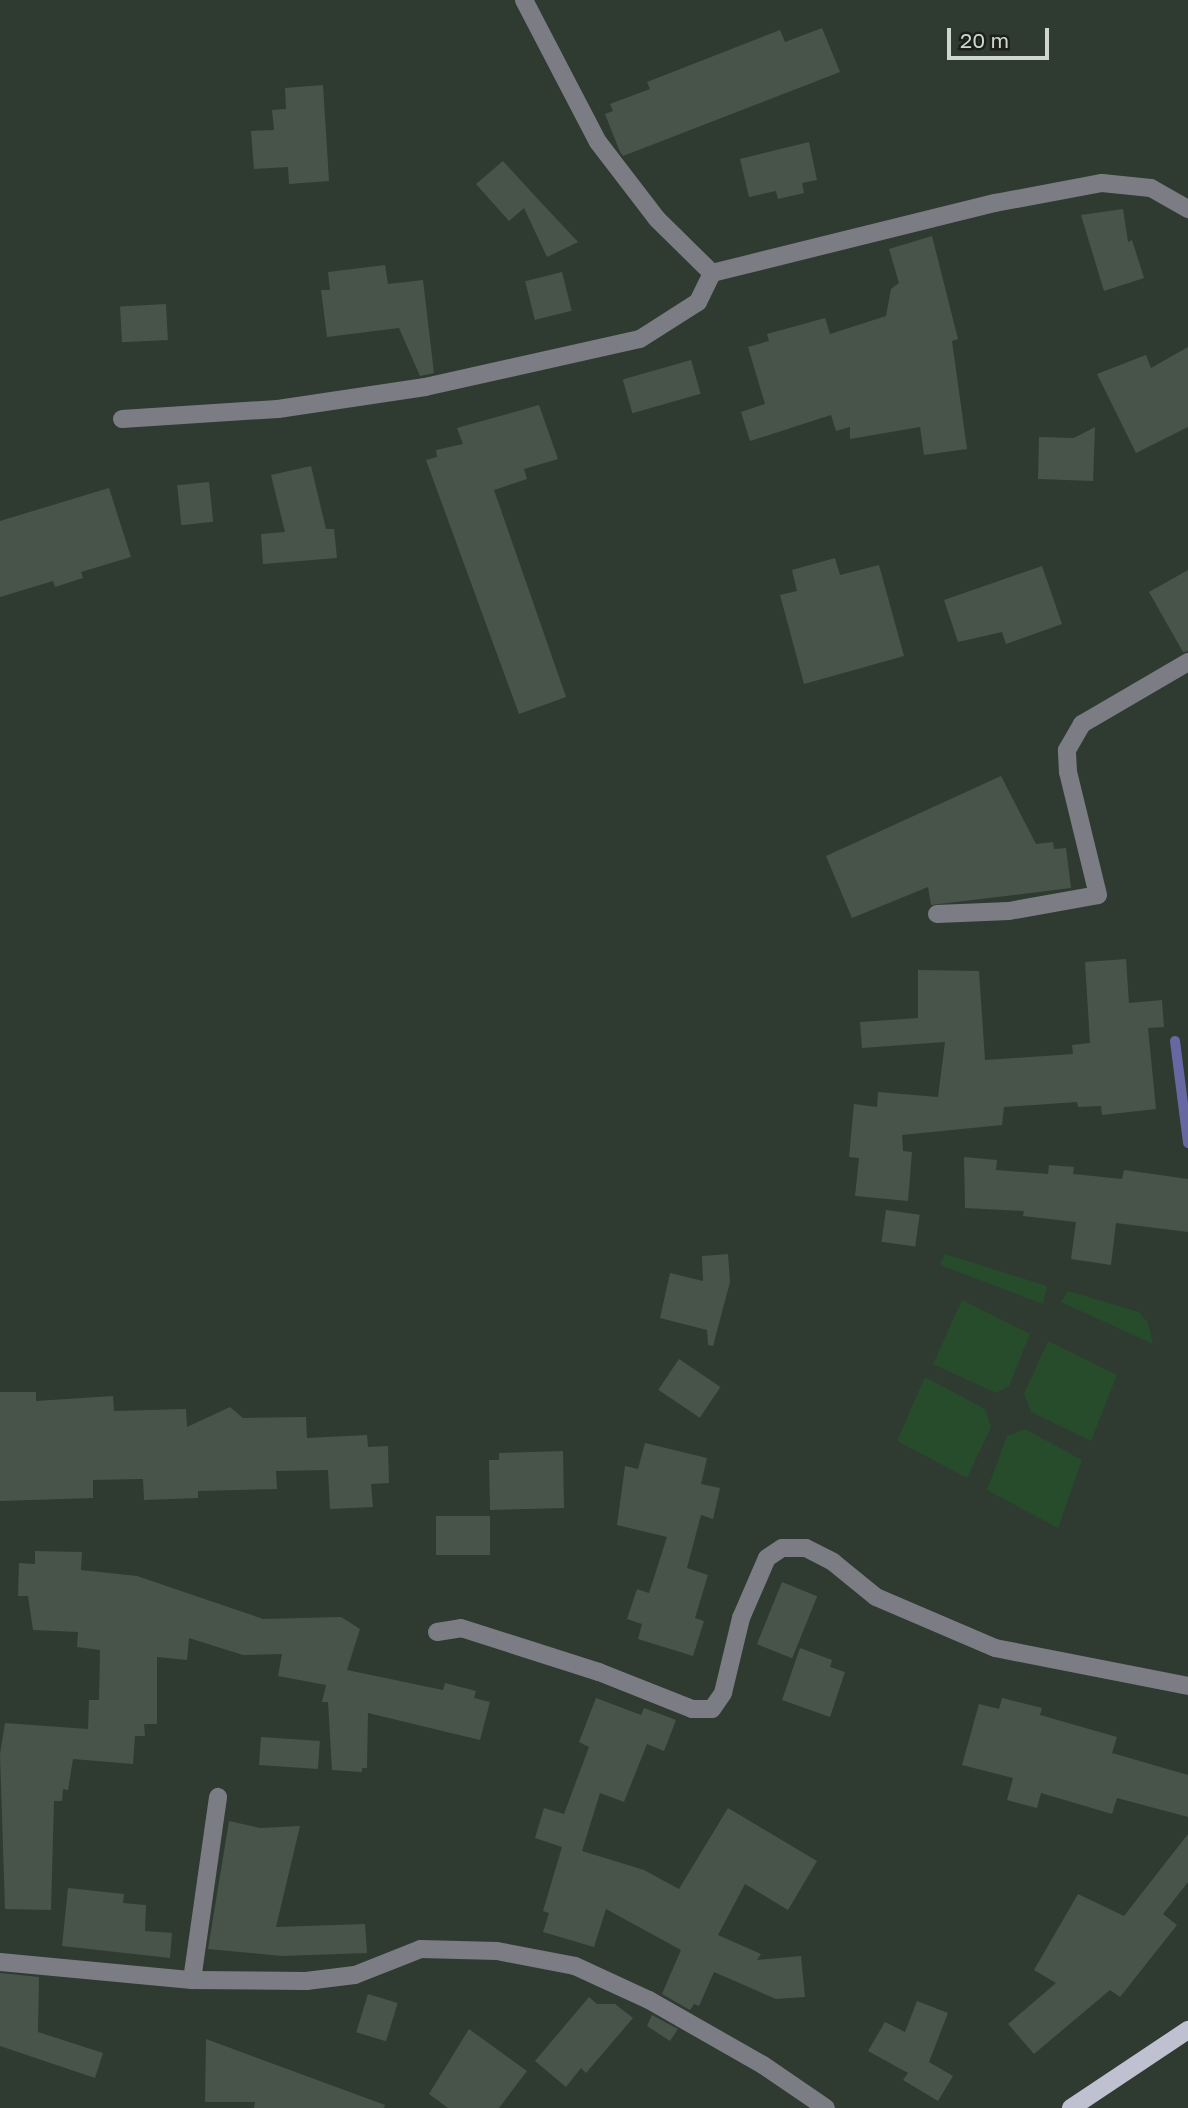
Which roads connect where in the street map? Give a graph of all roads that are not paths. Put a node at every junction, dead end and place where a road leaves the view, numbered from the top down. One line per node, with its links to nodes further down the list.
1 (524, 0): 3 (street)
2 (1188, 209): 3 (street)
3 (712, 273): 4 (street)
4 (122, 419)
5 (1188, 662): 6 (street)
6 (937, 914)
7 (437, 1632): 8 (street)
8 (1188, 1686)
9 (218, 1797): 11 (street)
10 (0, 1962): 11 (street)
11 (192, 1980): 13 (street)
12 (1188, 2030): 14 (main road)
13 (826, 2108)
14 (1071, 2108)

